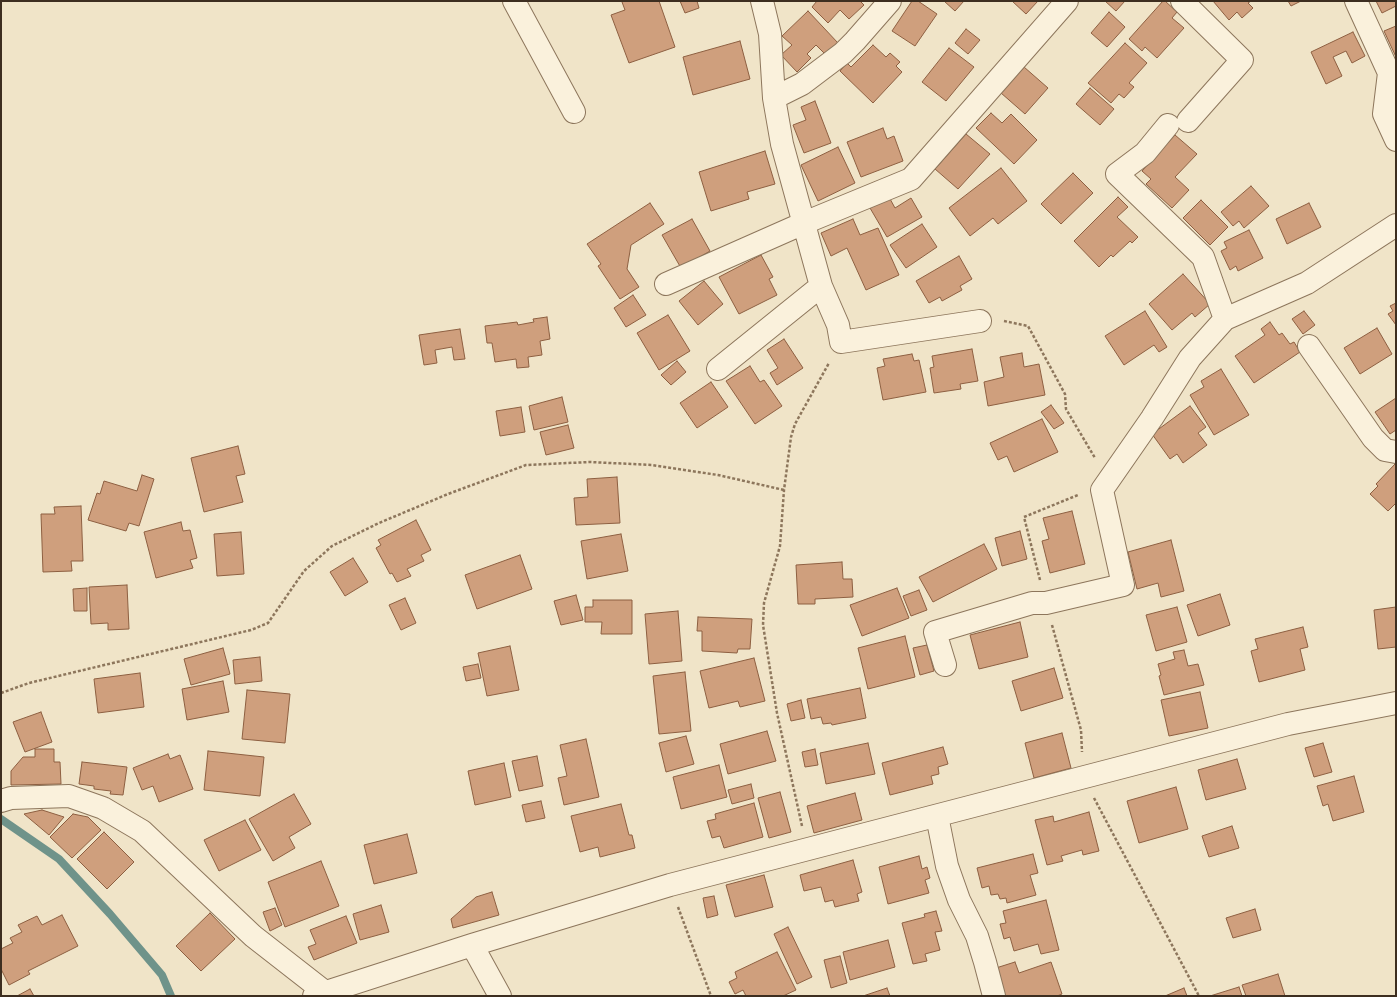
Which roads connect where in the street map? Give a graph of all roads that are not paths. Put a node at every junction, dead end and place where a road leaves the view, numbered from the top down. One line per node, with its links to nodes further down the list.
1 (514, 1): 8 (street)
2 (762, 1): 7 (street)
3 (890, 1): 7 (street)
4 (1067, 1): 10 (street)
5 (1182, 1): 14 (street)
6 (1356, 1): 9 (street)
7 (774, 98): 10 (street)
8 (574, 112)
9 (1396, 140)
10 (804, 223): 12 (street); 13 (street)
11 (1396, 225): 14 (street)
12 (666, 284)
13 (821, 286): 15 (street); 17 (street)
14 (1225, 319): 19 (street)
15 (980, 321)
16 (1309, 346): 18 (street)
17 (718, 369)
18 (1396, 452)
19 (945, 665)
20 (1396, 703): 22 (street)
21 (1, 801): 24 (street)
22 (937, 816): 23 (street); 26 (street)
23 (472, 945): 24 (street); 25 (street)
24 (320, 994)
25 (500, 996)
26 (994, 996)

